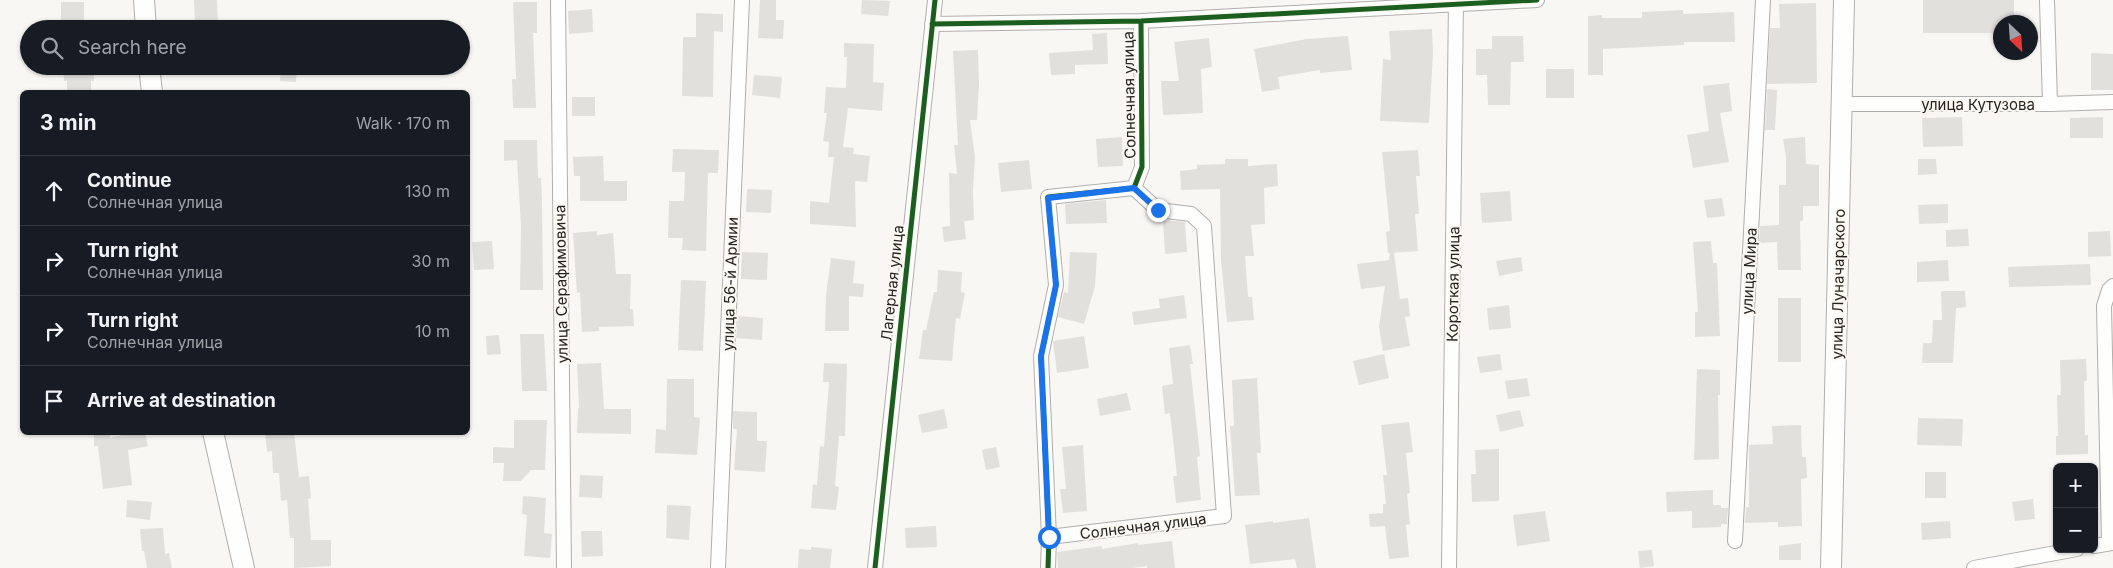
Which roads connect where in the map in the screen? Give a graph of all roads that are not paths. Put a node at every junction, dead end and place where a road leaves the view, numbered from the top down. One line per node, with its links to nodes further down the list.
1 (144, 0): 10 (main road)
2 (558, 0): 27 (street, улица Серафимовича)
3 (742, 0): 28 (street, улица 56-й Армии)
4 (935, 0): 12 (street, Лагерная улица)
5 (1537, 0): 9 (street)
6 (1763, 0): 22 (street, улица Мира)
7 (1844, 0): 16 (main road, улица Луначарского)
8 (2047, 0): 17 (street)
9 (1456, 2): 11 (street); 31 (street, Короткая улица)
10 (145, 20)
11 (1141, 21): 12 (street); 18 (street, Солнечная улица)
12 (932, 24): 29 (street, Лагерная улица)
13 (149, 75): 14 (main road)
14 (152, 90)
15 (2113, 102): 17 (street, улица Кутузова)
16 (1843, 104): 17 (street, улица Кутузова); 32 (main road, улица Луначарского)
17 (2050, 104)
18 (1134, 188): 21 (street); 21 (street, Солнечная улица)
19 (2113, 286): 23 (street)
20 (214, 435): 26 (main road)
21 (1049, 537): 30 (street)
22 (1735, 542)
23 (2111, 543): 24 (street)
24 (2098, 545)
25 (2056, 553): 33 (street)
26 (244, 568)
27 (564, 568)
28 (718, 568)
29 (875, 568)
30 (1048, 568)
31 (1449, 568)
32 (1831, 568)
33 (1974, 568)

